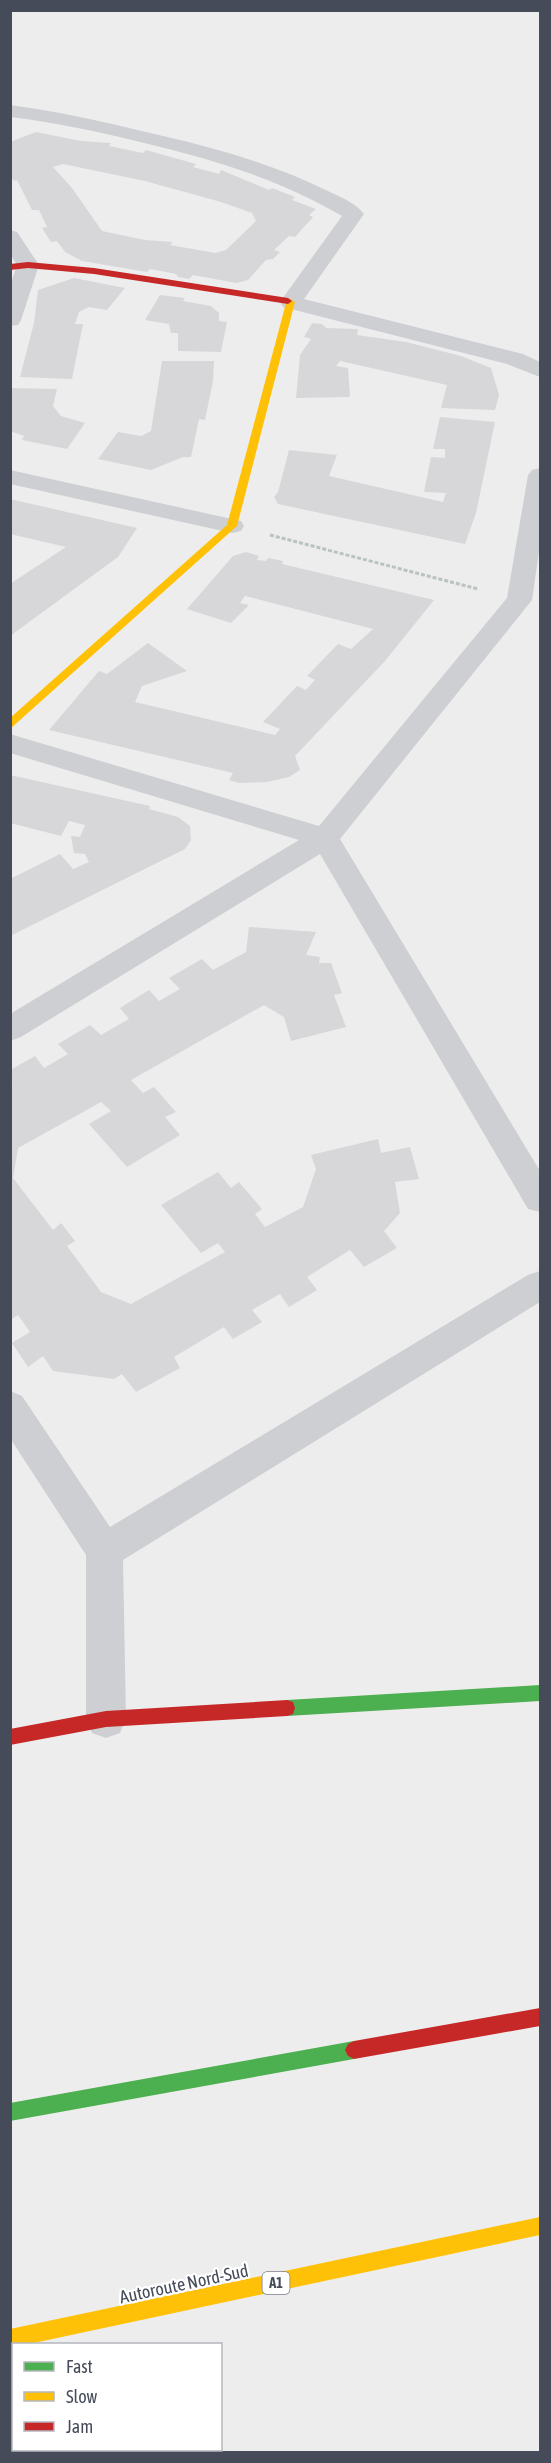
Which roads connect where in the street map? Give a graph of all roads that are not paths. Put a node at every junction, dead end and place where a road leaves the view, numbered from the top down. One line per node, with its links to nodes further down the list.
1 (10, 111): 4 (street)
2 (10, 236): 3 (street)
3 (19, 266): 4 (main road); 5 (street)
4 (291, 302): 6 (street); 9 (main road)
5 (10, 320)
6 (540, 370)
7 (540, 475): 12 (street)
8 (10, 477): 9 (street)
9 (232, 526): 10 (main road)
10 (10, 725)
11 (10, 744): 12 (street)
12 (325, 838): 13 (street); 14 (street)
13 (10, 1029)
14 (540, 1199)
15 (540, 1285): 17 (street)
16 (10, 1407): 17 (street)
17 (104, 1551): 19 (street)
18 (540, 1693): 19 (main road)
19 (106, 1719): 20 (main road)
20 (10, 1737)
21 (540, 2017): 22 (main road)
22 (10, 2112)
23 (540, 2226): 24 (main road, Autoroute Nord-Sud / A1)
24 (10, 2339)

